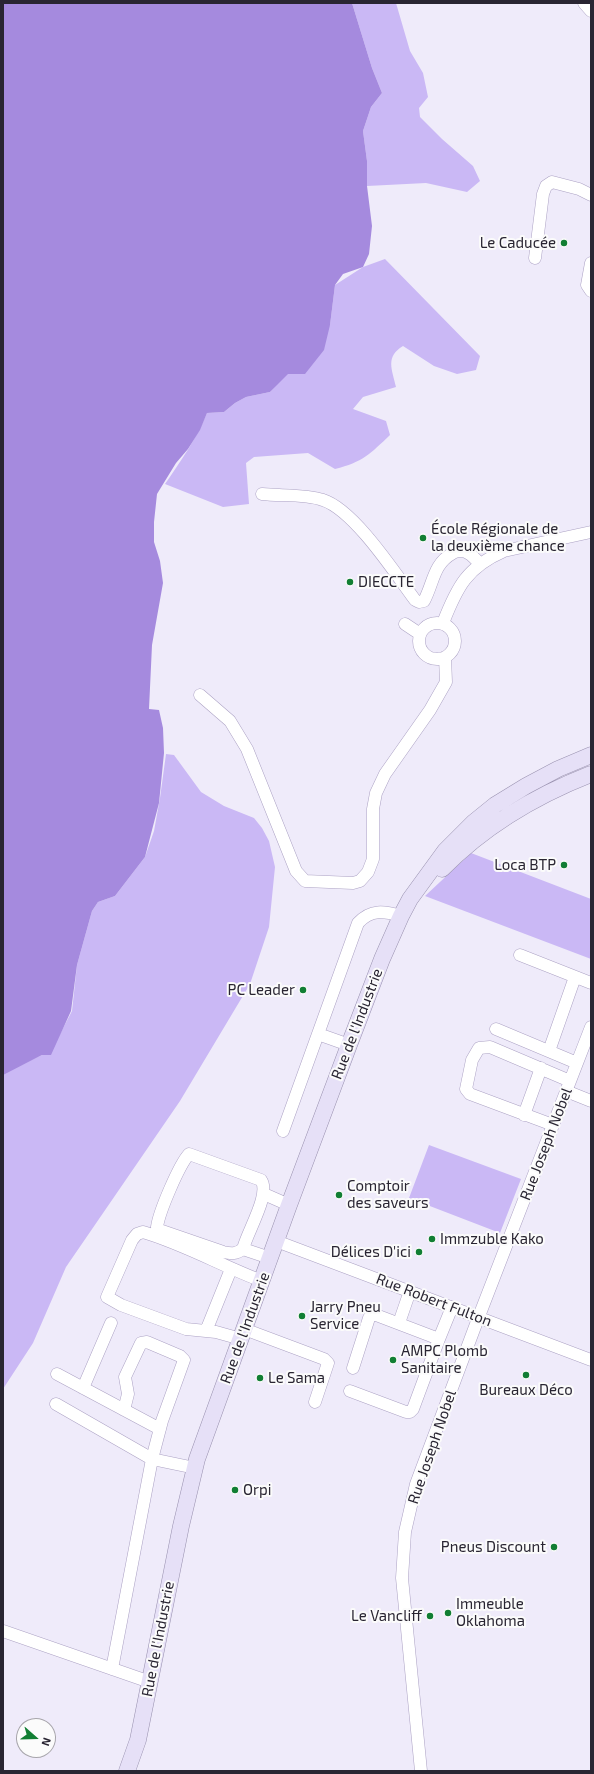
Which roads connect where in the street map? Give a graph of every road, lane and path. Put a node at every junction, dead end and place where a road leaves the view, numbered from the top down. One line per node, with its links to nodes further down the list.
1 (584, 3): 2 (street)
2 (591, 11)
3 (591, 196): 4 (street)
4 (535, 258)
5 (591, 263): 6 (street)
6 (591, 291)
7 (262, 494): 9 (street)
8 (591, 532): 9 (street)
9 (480, 564): 10 (street)
10 (443, 623): 12 (street); 13 (street)
11 (405, 624): 12 (street)
12 (420, 634): 13 (street)
13 (445, 657): 14 (street)
14 (200, 695)
15 (591, 755): 17 (main road, Rue de l'Industrie)
16 (591, 774): 17 (main road, Rue de l'Industrie)
17 (410, 899): 18 (main road, Rue de l'Industrie)
18 (401, 916): 24 (street); 25 (main road, Rue de l'Industrie)
19 (520, 955): 20 (street)
20 (575, 977): 21 (street); 26 (street)
21 (591, 983)
22 (591, 1027): 27 (street, Rue Joseph Nobel)
23 (496, 1029): 26 (street)
24 (318, 1034): 25 (street); 33 (street)
25 (349, 1045): 35 (main road, Rue de l'Industrie)
26 (550, 1051): 27 (street)
27 (577, 1063): 29 (street, Rue Joseph Nobel)
28 (541, 1068): 29 (street); 31 (street); 31 (street)
29 (568, 1086): 30 (street); 32 (street, Rue Joseph Nobel)
30 (591, 1101)
31 (524, 1115): 32 (street)
32 (553, 1125): 43 (street, Rue Joseph Nobel)
33 (283, 1131)
34 (264, 1194): 35 (street); 37 (street); 37 (street)
35 (289, 1205): 36 (main road, Rue de l'Industrie)
36 (276, 1241): 38 (main road, Rue de l'Industrie); 41 (street, Rue Robert Fulton)
37 (243, 1249): 38 (street)
38 (270, 1258): 40 (main road, Rue de l'Industrie)
39 (231, 1269): 40 (street); 46 (street); 46 (street)
40 (262, 1281): 47 (main road, Rue de l'Industrie)
41 (410, 1291): 42 (street, Rue Robert Fulton); 45 (street)
42 (452, 1307): 43 (street, Rue Robert Fulton); 48 (street)
43 (479, 1317): 49 (street, Rue Robert Fulton); 64 (street, Rue Joseph Nobel)
44 (111, 1323): 52 (street)
45 (399, 1324): 48 (street); 50 (street)
46 (206, 1331): 47 (street)
47 (243, 1334): 54 (street); 59 (main road, Rue de l'Industrie)
48 (439, 1339): 53 (street)
49 (591, 1360)
50 (353, 1368)
51 (57, 1374): 52 (street)
52 (82, 1388): 56 (street)
53 (350, 1392)
54 (315, 1402)
55 (56, 1404): 58 (street)
56 (124, 1410): 57 (street); 57 (street)
57 (160, 1429): 58 (street)
58 (152, 1459): 59 (street); 61 (street)
59 (195, 1468): 62 (main road, Rue de l'Industrie)
60 (3, 1632): 61 (street)
61 (112, 1669): 62 (street)
62 (150, 1682): 63 (main road, Rue de l'Industrie)
63 (127, 1771)
64 (421, 1771)

